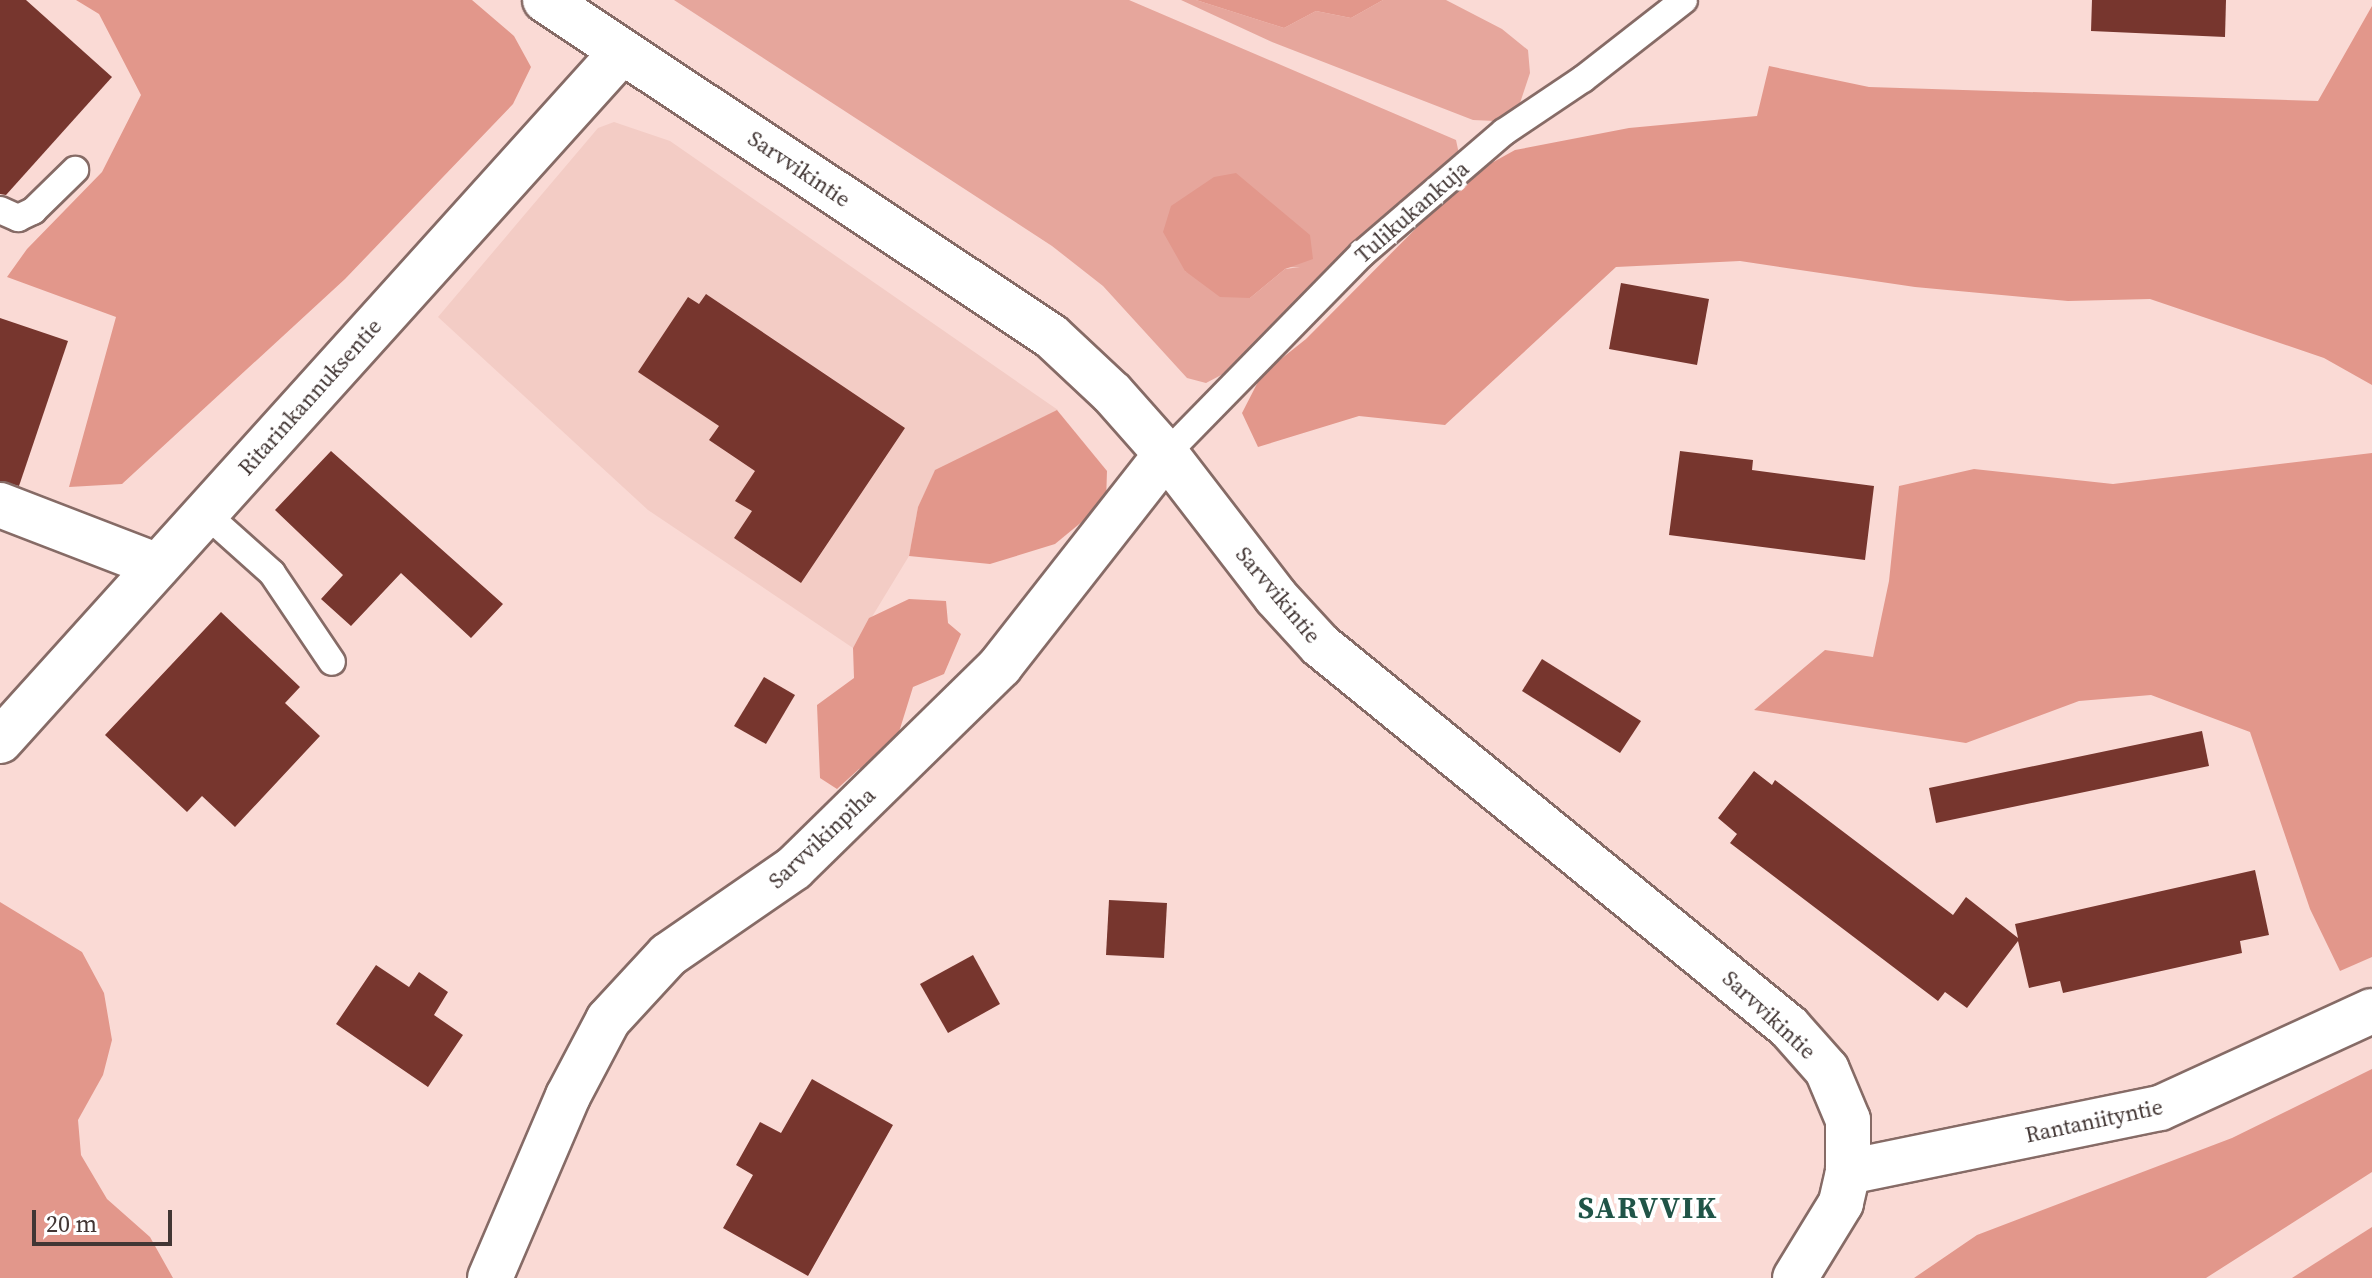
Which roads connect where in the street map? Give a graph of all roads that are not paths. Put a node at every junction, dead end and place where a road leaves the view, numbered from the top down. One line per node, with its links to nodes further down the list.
1 (545, 0): 3 (street, Sarvvikintie)
2 (1684, 0): 6 (lane, Tulikukankuja)
3 (621, 53): 6 (street, Sarvvikintie); 8 (street, Ritarinkannuksentie)
4 (75, 170): 5 (lane)
5 (0, 210)
6 (1166, 454): 13 (street, Sarvvikintie); 14 (street, Sarvvikinpiha)
7 (0, 505): 9 (street)
8 (205, 513): 9 (street, Ritarinkannuksentie); 10 (lane)
9 (158, 566): 11 (street, Ritarinkannuksentie)
10 (332, 662)
11 (0, 741)
12 (2372, 1011): 13 (street, Rantaniityntie)
13 (1848, 1172): 15 (street, Sarvvikintie)
14 (490, 1278)
15 (1795, 1278)

